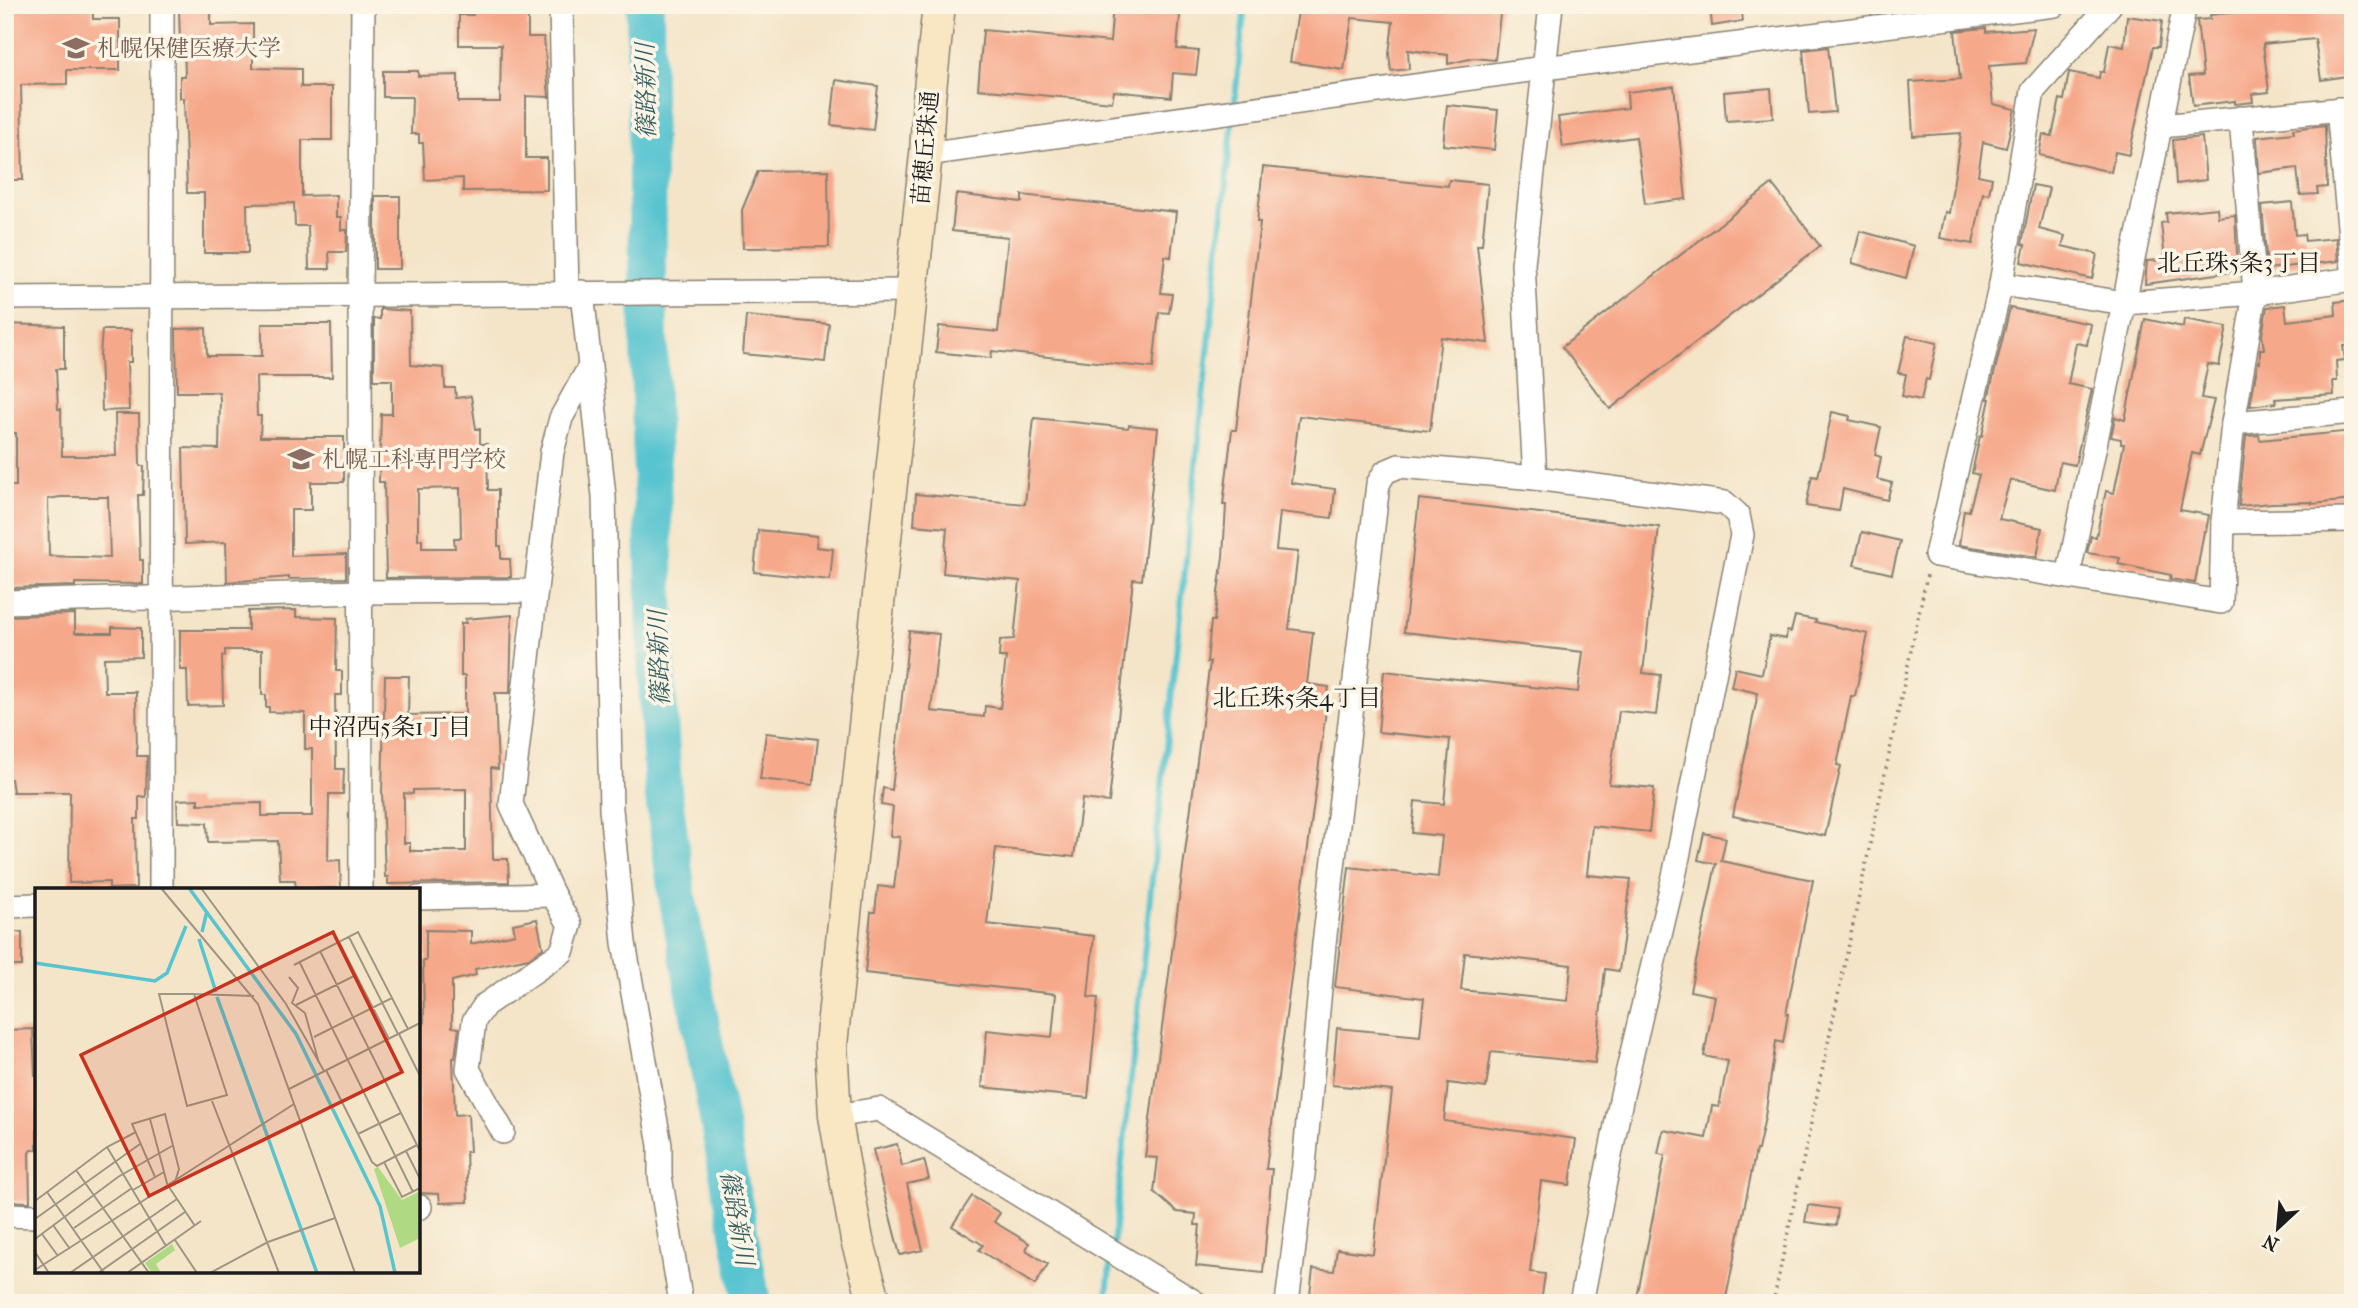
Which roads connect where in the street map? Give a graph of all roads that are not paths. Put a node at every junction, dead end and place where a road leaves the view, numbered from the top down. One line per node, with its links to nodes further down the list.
1 (162, 5): 21 (street)
2 (363, 5): 20 (street)
3 (561, 5): 18 (street)
4 (939, 5): 13 (street, 苗穂丘珠通)
5 (1550, 5): 9 (street)
6 (2055, 5): 9 (street)
7 (2110, 5): 16 (street)
8 (2185, 5): 12 (street)
9 (1544, 68): 13 (street); 27 (street)
10 (2345, 108): 11 (street); 14 (street)
11 (2241, 118): 12 (street); 19 (street)
12 (2161, 126): 23 (street)
13 (926, 154): 17 (street, 苗穂丘珠通)
14 (2353, 269)
15 (2353, 279): 19 (street)
16 (2001, 284): 23 (street); 30 (street)
17 (911, 291): 18 (street); 41 (street, 苗穂丘珠通)
18 (584, 293): 20 (street); 24 (street)
19 (2255, 293): 23 (street); 26 (street)
20 (360, 295): 21 (street); 32 (street)
21 (162, 296): 22 (street); 33 (street)
22 (5, 298)
23 (2125, 303): 30 (street)
24 (589, 369): 31 (street); 45 (street)
25 (2353, 412): 26 (street)
26 (2233, 423): 29 (street)
27 (1535, 478): 48 (street); 49 (street)
28 (2353, 520): 29 (street)
29 (2222, 522): 30 (street)
30 (2068, 577)
31 (535, 591): 32 (street); 37 (street)
32 (360, 592): 33 (street); 36 (street)
33 (161, 596): 34 (street); 35 (street)
34 (5, 602)
35 (161, 888)
36 (361, 888)
37 (553, 895): 38 (street); 42 (street)
38 (420, 898)
39 (35, 905): 40 (street)
40 (5, 906)
41 (835, 1116): 46 (street, 苗穂丘珠通); 47 (street)
42 (503, 1132)
43 (5, 1215): 44 (street)
44 (35, 1216)
45 (681, 1303)
46 (875, 1303)
47 (1196, 1303)
48 (1286, 1303)
49 (1581, 1303)

